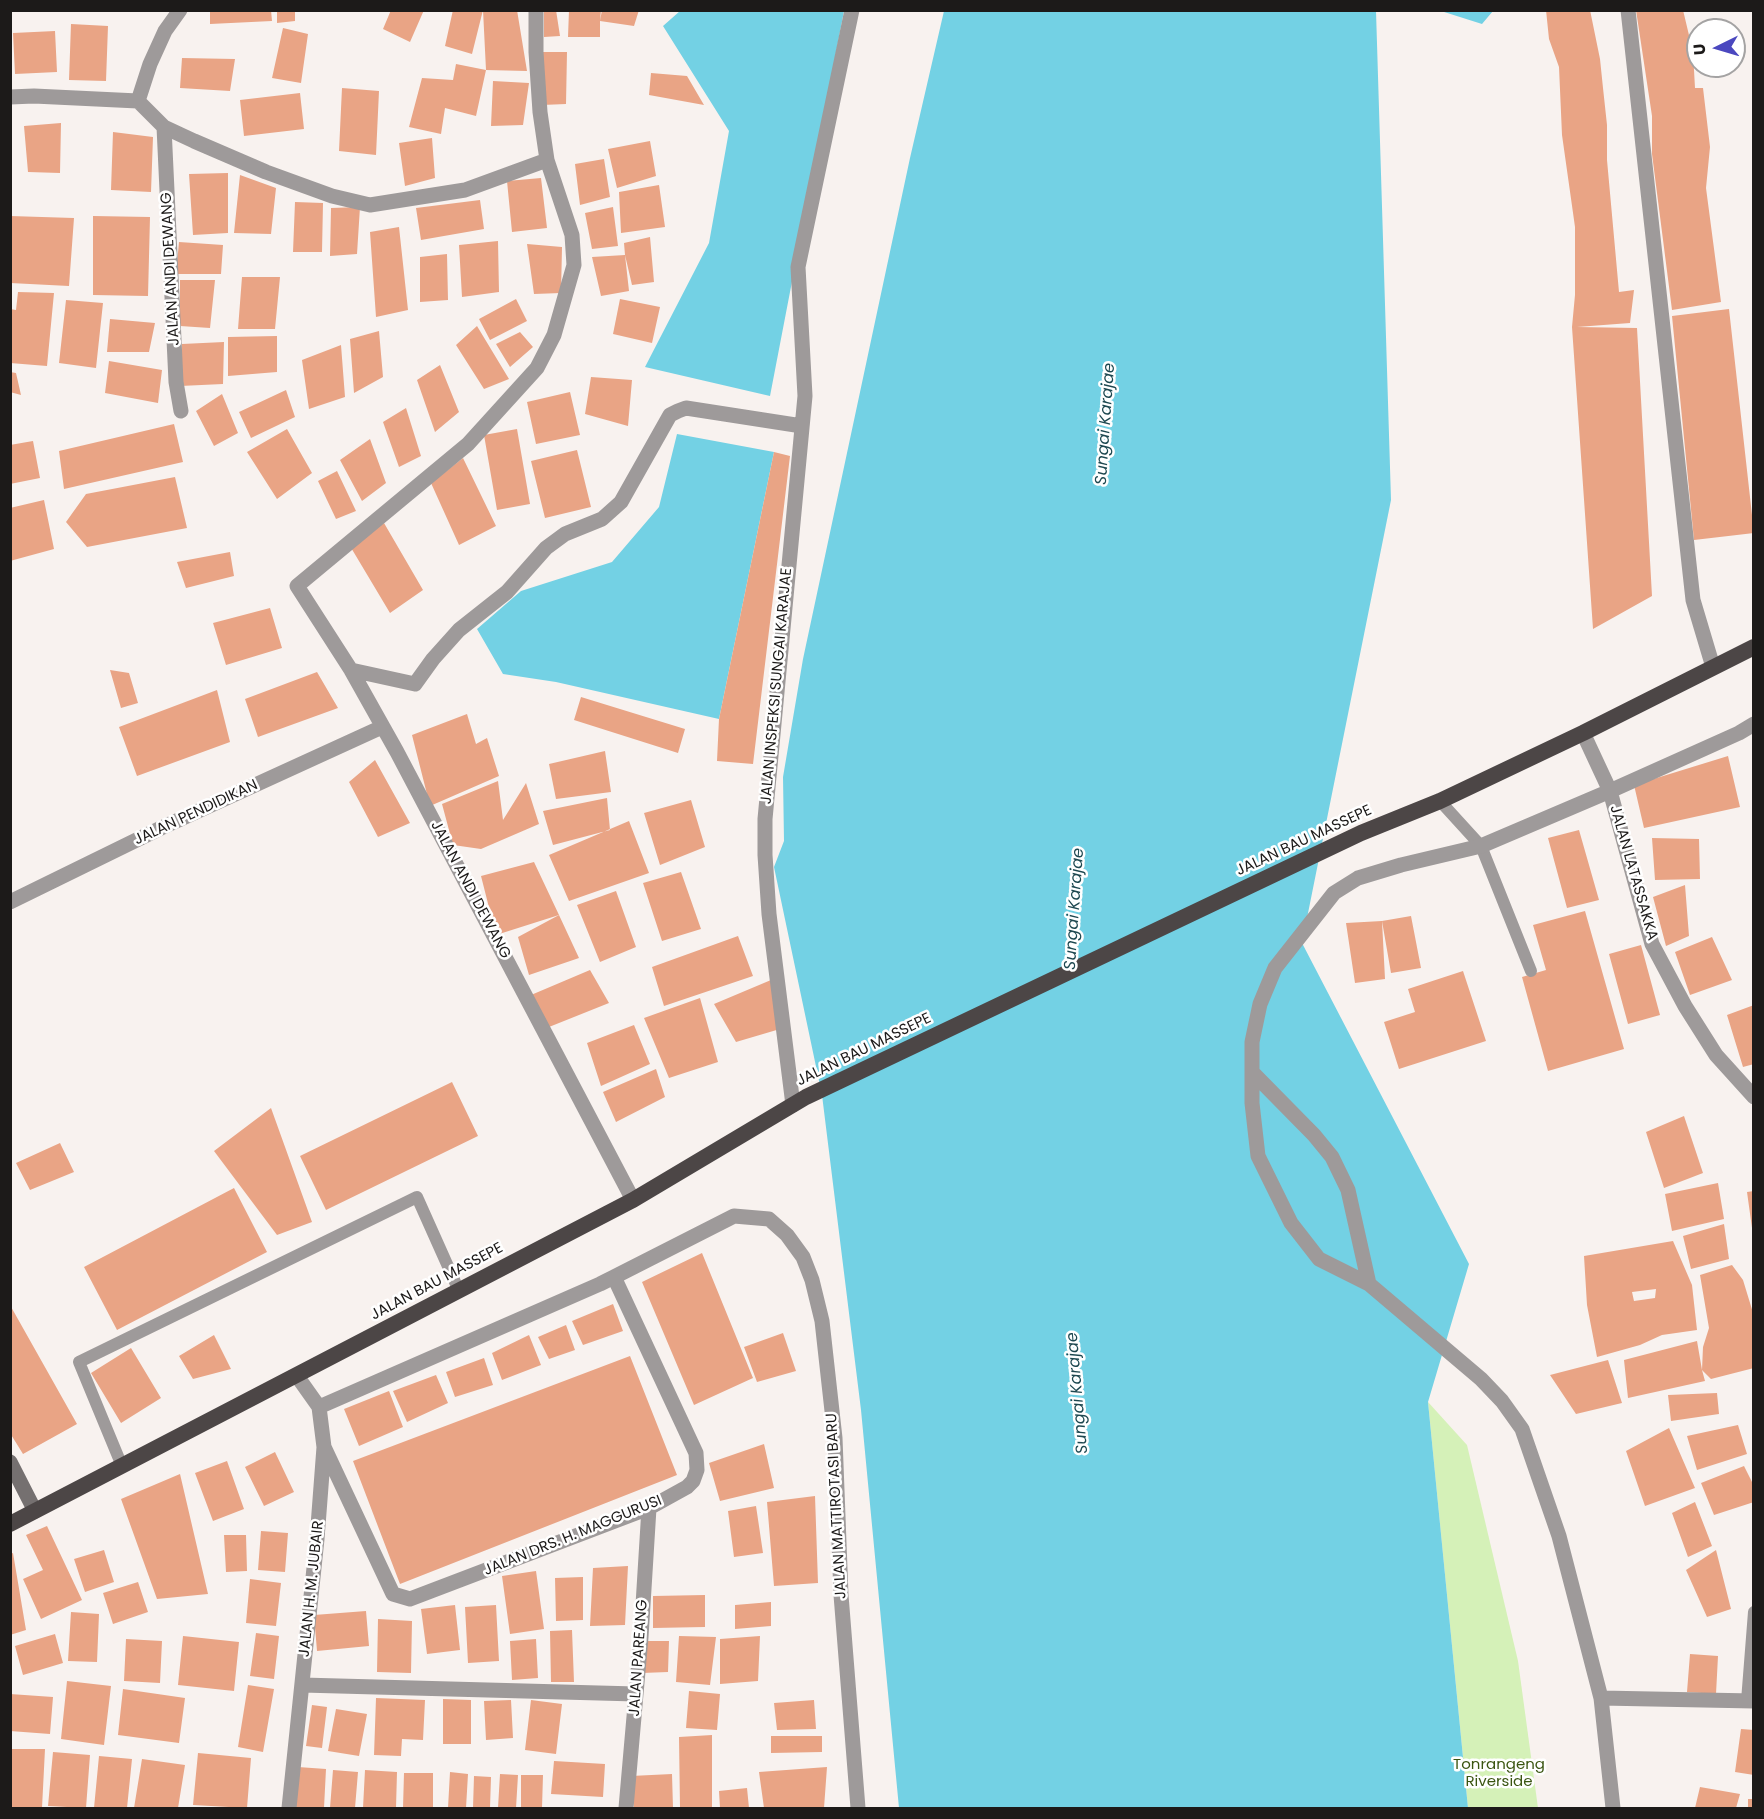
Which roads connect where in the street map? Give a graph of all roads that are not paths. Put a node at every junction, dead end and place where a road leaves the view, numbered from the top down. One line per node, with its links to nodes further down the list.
1 (180, 10): 6 (street)
2 (536, 10): 8 (street)
3 (852, 10): 10 (street, JALAN INSPEKSI SUNGAI KARAJAE)
4 (1628, 10): 12 (street)
5 (10, 97): 6 (street)
6 (138, 101): 7 (street)
7 (164, 127): 8 (street); 9 (street, JALAN ANDI DEWANG)
8 (547, 160): 13 (street, JALAN ANDI DEWANG)
9 (181, 411)
10 (802, 426): 13 (street); 24 (street, JALAN INSPEKSI SUNGAI KARAJAE)
11 (1754, 647): 12 (highway, JALAN BAU MASSEPE)
12 (1713, 667): 16 (highway, JALAN BAU MASSEPE)
13 (351, 670): 15 (street, JALAN ANDI DEWANG)
14 (1754, 724): 17 (street)
15 (382, 727): 20 (street, JALAN PENDIDIKAN); 25 (street, JALAN ANDI DEWANG)
16 (1584, 733): 17 (street, JALAN LATASSAKKA); 18 (highway, JALAN BAU MASSEPE)
17 (1610, 791): 19 (street); 23 (street, JALAN LATASSAKKA)
18 (1440, 801): 19 (lane); 24 (highway, JALAN BAU MASSEPE)
19 (1481, 846): 21 (lane); 22 (street)
20 (10, 902)
21 (1531, 971)
22 (1252, 1072): 27 (street); 27 (street)
23 (1754, 1097)
24 (800, 1101): 25 (highway, JALAN BAU MASSEPE)
25 (633, 1200): 28 (highway, JALAN BAU MASSEPE)
26 (614, 1276): 30 (street); 34 (street, JALAN DRS. H. MAGGURUSI); 44 (street, JALAN MATTIROTASI BARU)
27 (1369, 1284): 40 (street)
28 (459, 1291): 29 (highway, JALAN BAU MASSEPE); 33 (lane)
29 (297, 1376): 30 (street, JALAN H. M. JUBAIR); 33 (highway, JALAN BAU MASSEPE)
30 (319, 1407): 31 (street, JALAN H. M. JUBAIR)
31 (324, 1447): 34 (street, JALAN DRS. H. MAGGURUSI); 38 (street, JALAN H. M. JUBAIR)
32 (10, 1462): 35 (main road)
33 (123, 1466): 35 (highway, JALAN BAU MASSEPE)
34 (649, 1508): 39 (street, JALAN PAREANG)
35 (36, 1511): 36 (highway, JALAN BAU MASSEPE)
36 (10, 1524)
37 (1754, 1612): 41 (lane)
38 (302, 1685): 39 (street); 42 (street, JALAN H. M. JUBAIR)
39 (636, 1694): 43 (street, JALAN PAREANG)
40 (1601, 1698): 41 (street); 45 (street)
41 (1750, 1701)
42 (289, 1809)
43 (626, 1809)
44 (858, 1809)
45 (1613, 1809)

